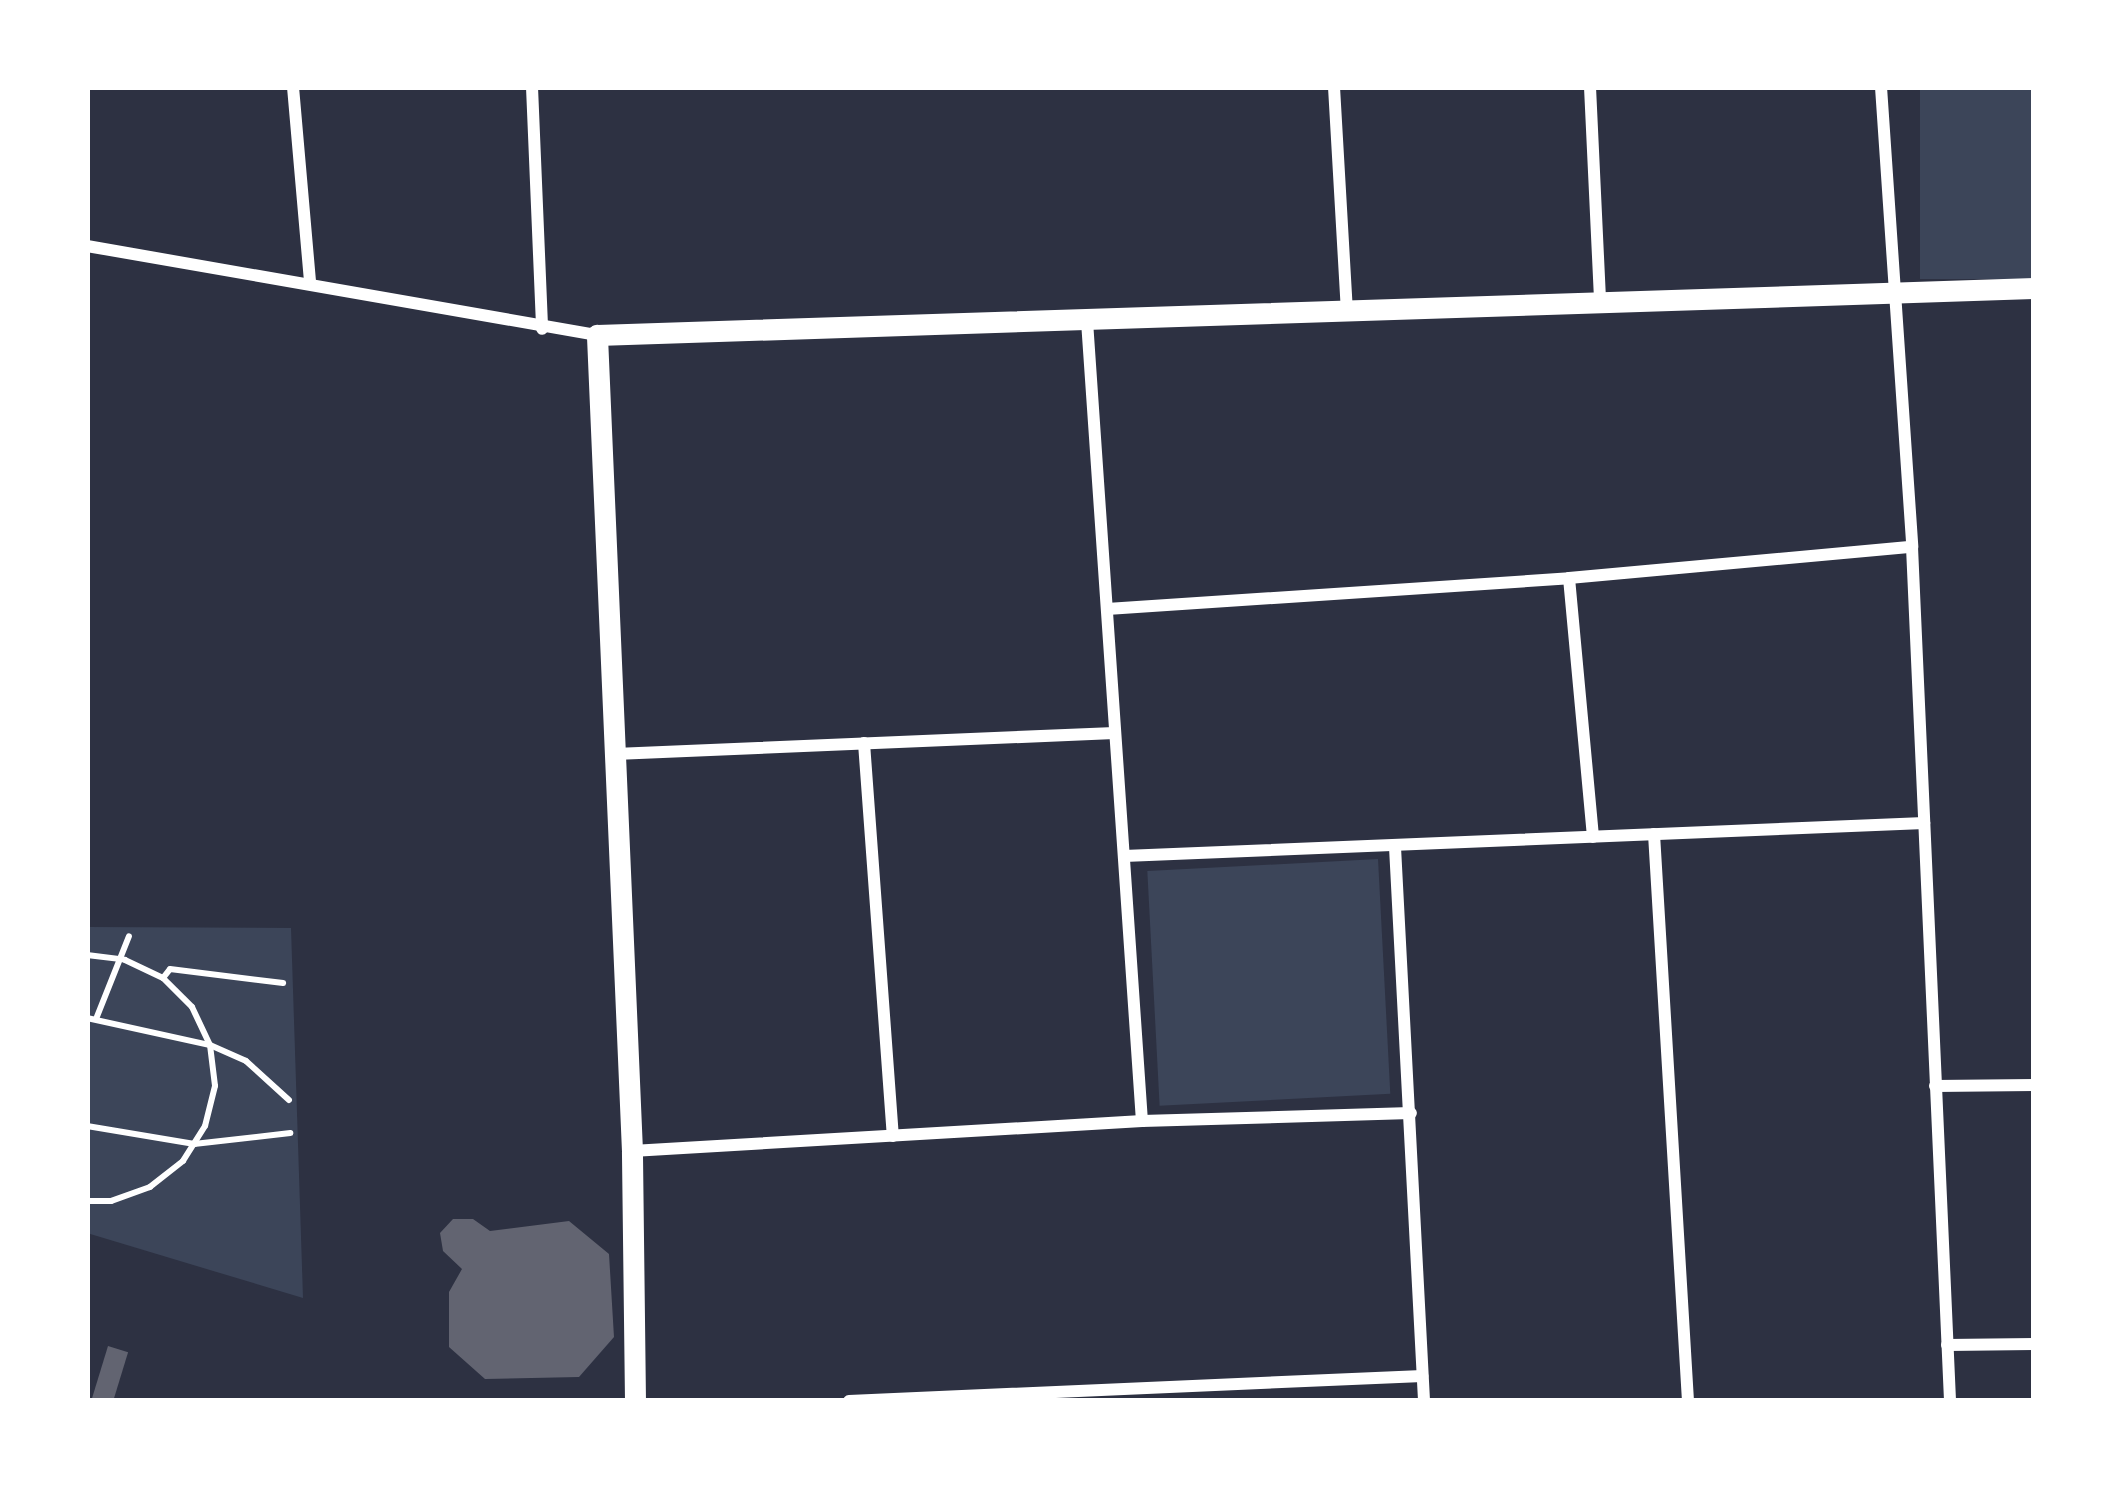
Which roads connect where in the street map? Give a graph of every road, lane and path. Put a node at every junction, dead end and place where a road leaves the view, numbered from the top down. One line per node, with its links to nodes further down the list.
1 (293, 87): 7 (street)
2 (532, 87): 13 (street)
3 (1334, 87): 11 (street)
4 (1590, 87): 10 (street)
5 (1881, 87): 9 (street)
6 (87, 246): 7 (street)
7 (310, 282): 13 (street)
8 (2034, 288): 9 (street)
9 (1895, 292): 10 (street); 15 (street)
10 (1600, 302): 11 (street)
11 (1346, 310): 12 (street)
12 (1087, 321): 14 (street); 17 (street)
13 (542, 329): 14 (street)
14 (597, 335): 20 (street)
15 (1912, 547): 16 (street); 21 (street)
16 (1569, 578): 17 (street); 23 (street)
17 (1107, 609): 18 (street)
18 (1115, 733): 19 (street); 25 (street)
19 (864, 743): 20 (street); 40 (street)
20 (615, 754): 42 (street)
21 (1924, 823): 22 (street); 34 (street)
22 (1654, 835): 23 (street); 50 (street)
23 (1593, 837): 24 (street)
24 (1395, 847): 25 (street); 36 (street)
25 (1124, 856): 37 (street)
26 (129, 936): 28 (path)
27 (87, 955): 28 (path)
28 (118, 958): 29 (path); 31 (path)
29 (163, 978): 30 (path); 32 (path)
30 (284, 982)
31 (92, 1018): 32 (path)
32 (210, 1045): 35 (path); 41 (path)
33 (2034, 1085): 34 (street)
34 (1935, 1086): 45 (street)
35 (289, 1100)
36 (1412, 1113): 37 (street); 46 (street)
37 (1142, 1121): 40 (street)
38 (87, 1126): 41 (path)
39 (290, 1133): 41 (path)
40 (892, 1136): 42 (street)
41 (194, 1144): 43 (path)
42 (632, 1151): 47 (street)
43 (87, 1201)
44 (2034, 1344): 45 (street)
45 (1947, 1345): 51 (street)
46 (1422, 1376): 48 (street); 49 (street)
47 (634, 1401)
48 (849, 1401)
49 (1424, 1401)
50 (1688, 1401)
51 (1950, 1401)

